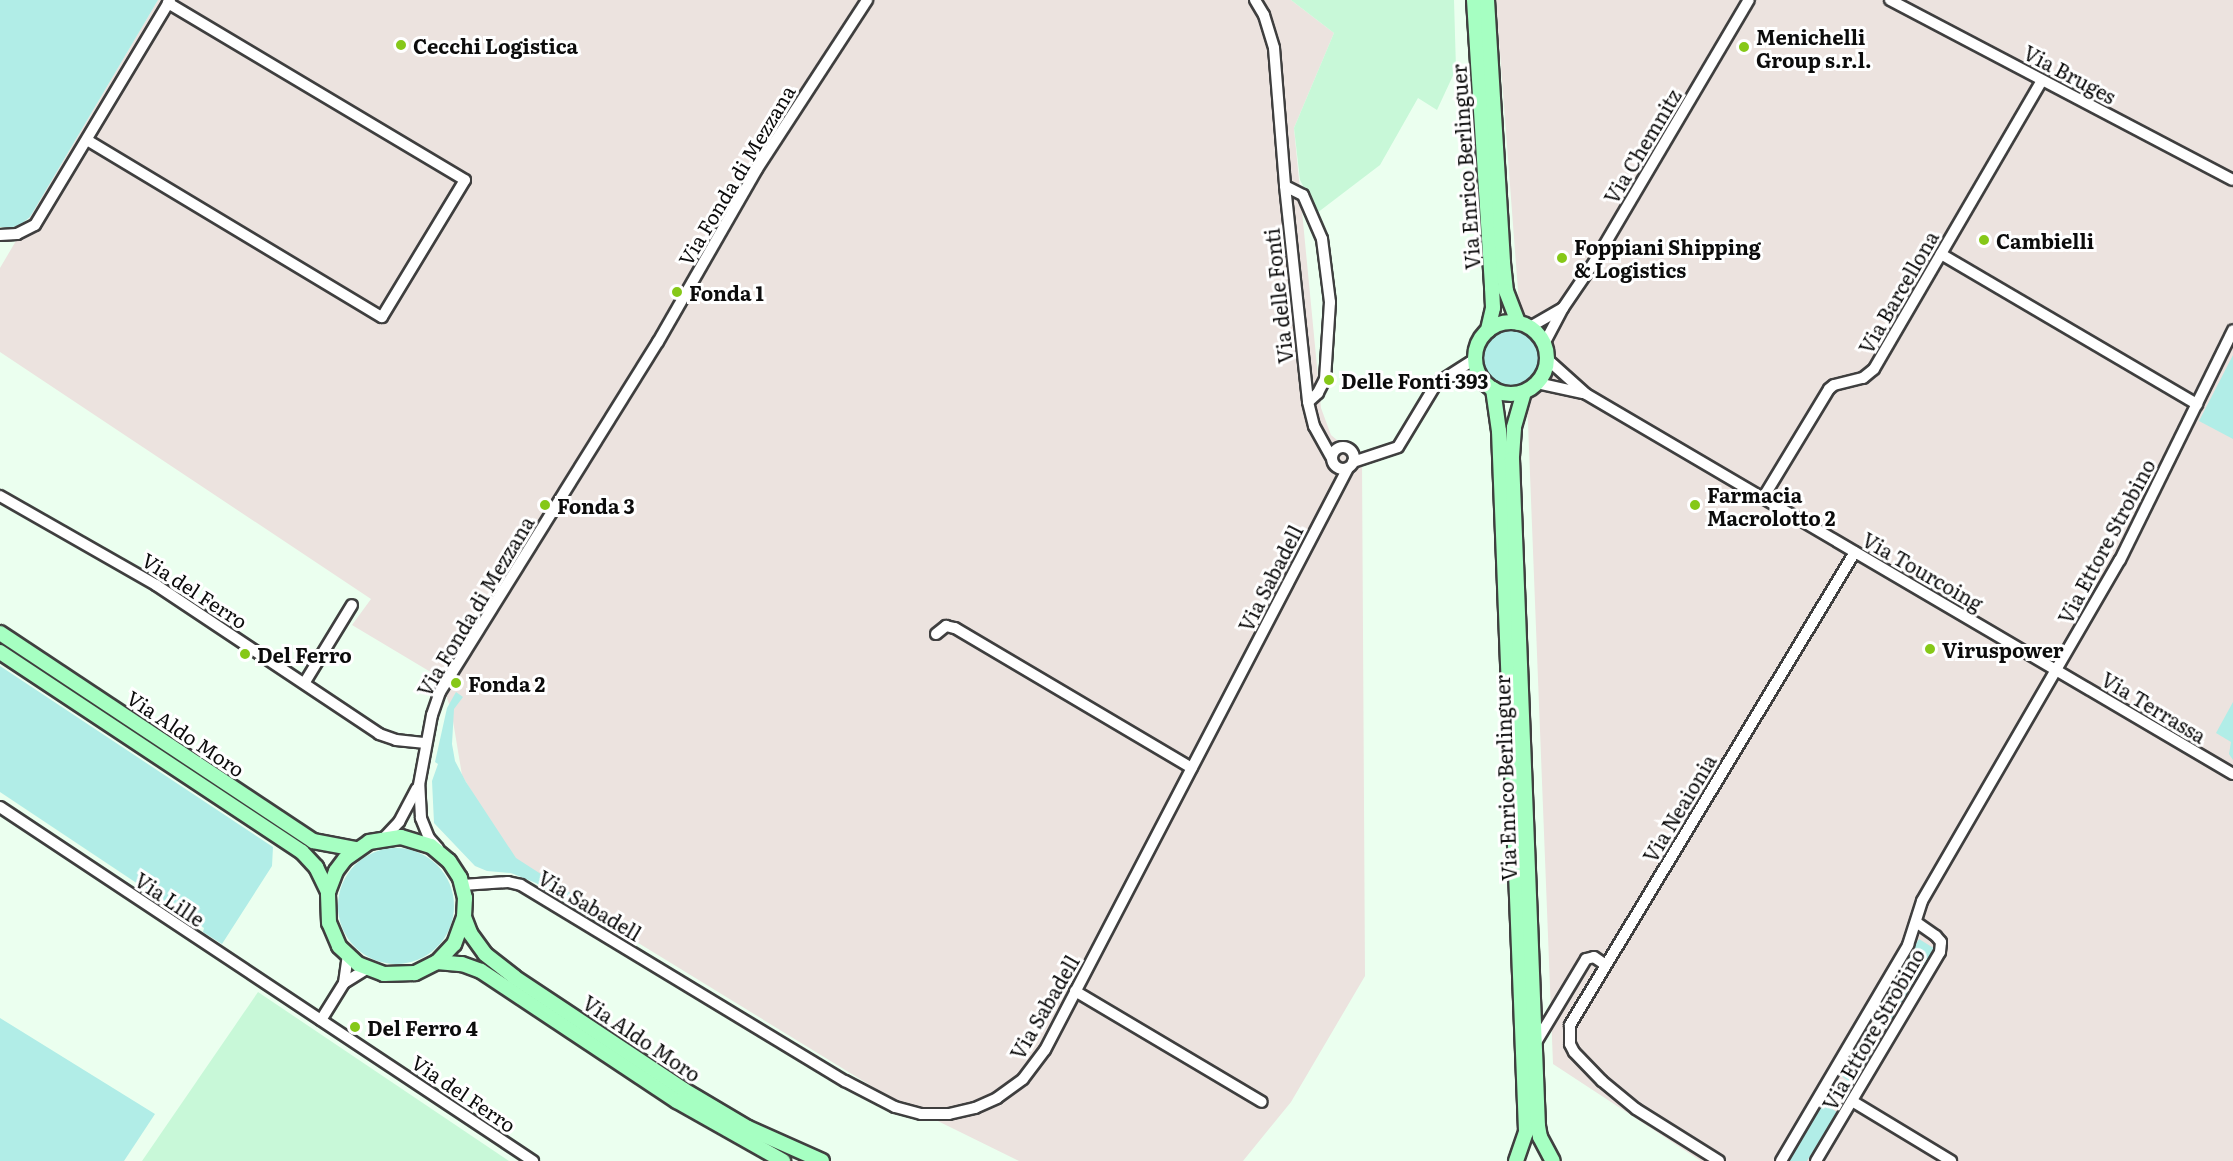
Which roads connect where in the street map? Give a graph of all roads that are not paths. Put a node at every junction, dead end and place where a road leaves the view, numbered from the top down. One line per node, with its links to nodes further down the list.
1 (867, 0): 41 (street, Via Fonda di Mezzana)
2 (1256, 0): 11 (street, Via delle Fonti)
3 (1474, 0): 16 (main road, Via Enrico Berlinguer)
4 (1487, 0): 15 (main road, Via Enrico Berlinguer)
5 (1749, 0): 14 (street, Via Chemnitz)
6 (1890, 0): 8 (street, Via Bruges)
7 (169, 1): 9 (street); 9 (street)
8 (2042, 80): 10 (street, Via Bruges); 13 (street, Via Barcellona)
9 (87, 140): 12 (street)
10 (2233, 180)
11 (1285, 186): 27 (street, Via delle Fonti); 27 (street)
12 (0, 235)
13 (1941, 254): 28 (street); 33 (street, Via Barcellona)
14 (1563, 308): 15 (street, Via Chemnitz); 18 (street, Via Chemnitz)
15 (1524, 325): 16 (main road); 18 (main road, Via Enrico Berlinguer)
16 (1488, 330): 19 (main road, Via Enrico Berlinguer)
17 (2233, 330): 28 (street, Via Ettore Strobino)
18 (1545, 344): 20 (main road)
19 (1475, 359): 21 (main road); 22 (street)
20 (1547, 359): 23 (main road); 26 (street, Via Tourcoing)
21 (1479, 375): 22 (street); 24 (main road)
22 (1449, 376): 30 (street)
23 (1537, 383): 25 (main road); 26 (street, Via Tourcoing)
24 (1493, 389): 25 (main road); 66 (main road, Via Enrico Berlinguer)
25 (1524, 392): 60 (main road, Via Enrico Berlinguer)
26 (1586, 394): 33 (street, Via Tourcoing)
27 (1308, 402): 29 (street, Via delle Fonti)
28 (2197, 404): 39 (street, Via Ettore Strobino)
29 (1334, 457): 30 (street); 30 (street); 31 (street)
30 (1351, 460): 31 (street, Via Sabadell)
31 (1336, 488): 42 (street, Via Sabadell)
32 (0, 496): 40 (street, Via del Ferro)
33 (1763, 498): 34 (street, Via Tourcoing)
34 (1855, 552): 39 (street, Via Tourcoing); 55 (street, Via Neaionia)
35 (352, 605): 40 (street)
36 (0, 633): 47 (main road, Via Aldo Moro)
37 (936, 634): 42 (street)
38 (0, 652): 50 (main road, Via Aldo Moro)
39 (2056, 670): 43 (street, Via Terrassa); 52 (street, Via Ettore Strobino)
40 (305, 682): 41 (street, Via del Ferro)
41 (426, 743): 44 (street)
42 (1192, 768): 58 (street, Via Sabadell)
43 (2233, 774)
44 (418, 785): 46 (street); 48 (street)
45 (0, 807): 59 (street, Via Lille)
46 (385, 837): 47 (main road, Via Aldo Moro); 48 (main road, Via Aldo Moro)
47 (356, 849): 50 (main road, Via Aldo Moro)
48 (444, 855): 49 (main road, Via Aldo Moro)
49 (462, 885): 51 (main road, Via Aldo Moro); 58 (street, Via Sabadell)
50 (328, 892): 53 (main road, Via Aldo Moro)
51 (465, 917): 54 (main road, Via Aldo Moro); 65 (main road, Via Aldo Moro)
52 (1916, 922): 61 (street, Via Ettore Strobino); 69 (street, Via Ettore Strobino)
53 (348, 956): 56 (main road, Via Aldo Moro); 57 (street)
54 (437, 962): 56 (main road, Via Aldo Moro); 64 (main road, Via Aldo Moro)
55 (1606, 965): 60 (street); 68 (street, Via Neaionia)
56 (366, 969): 57 (street)
57 (344, 983): 59 (street)
58 (1075, 991): 62 (street)
59 (321, 1020): 63 (street, Via del Ferro)
60 (1535, 1044): 67 (main road, Via Enrico Berlinguer)
61 (1852, 1101): 70 (street, Via Ettore Strobino); 71 (street)
62 (1262, 1102)
63 (533, 1161)
64 (783, 1161)
65 (822, 1161)
66 (1516, 1161)
67 (1553, 1161)
68 (1719, 1161)
69 (1781, 1161)
70 (1816, 1161)
71 (1951, 1161)

